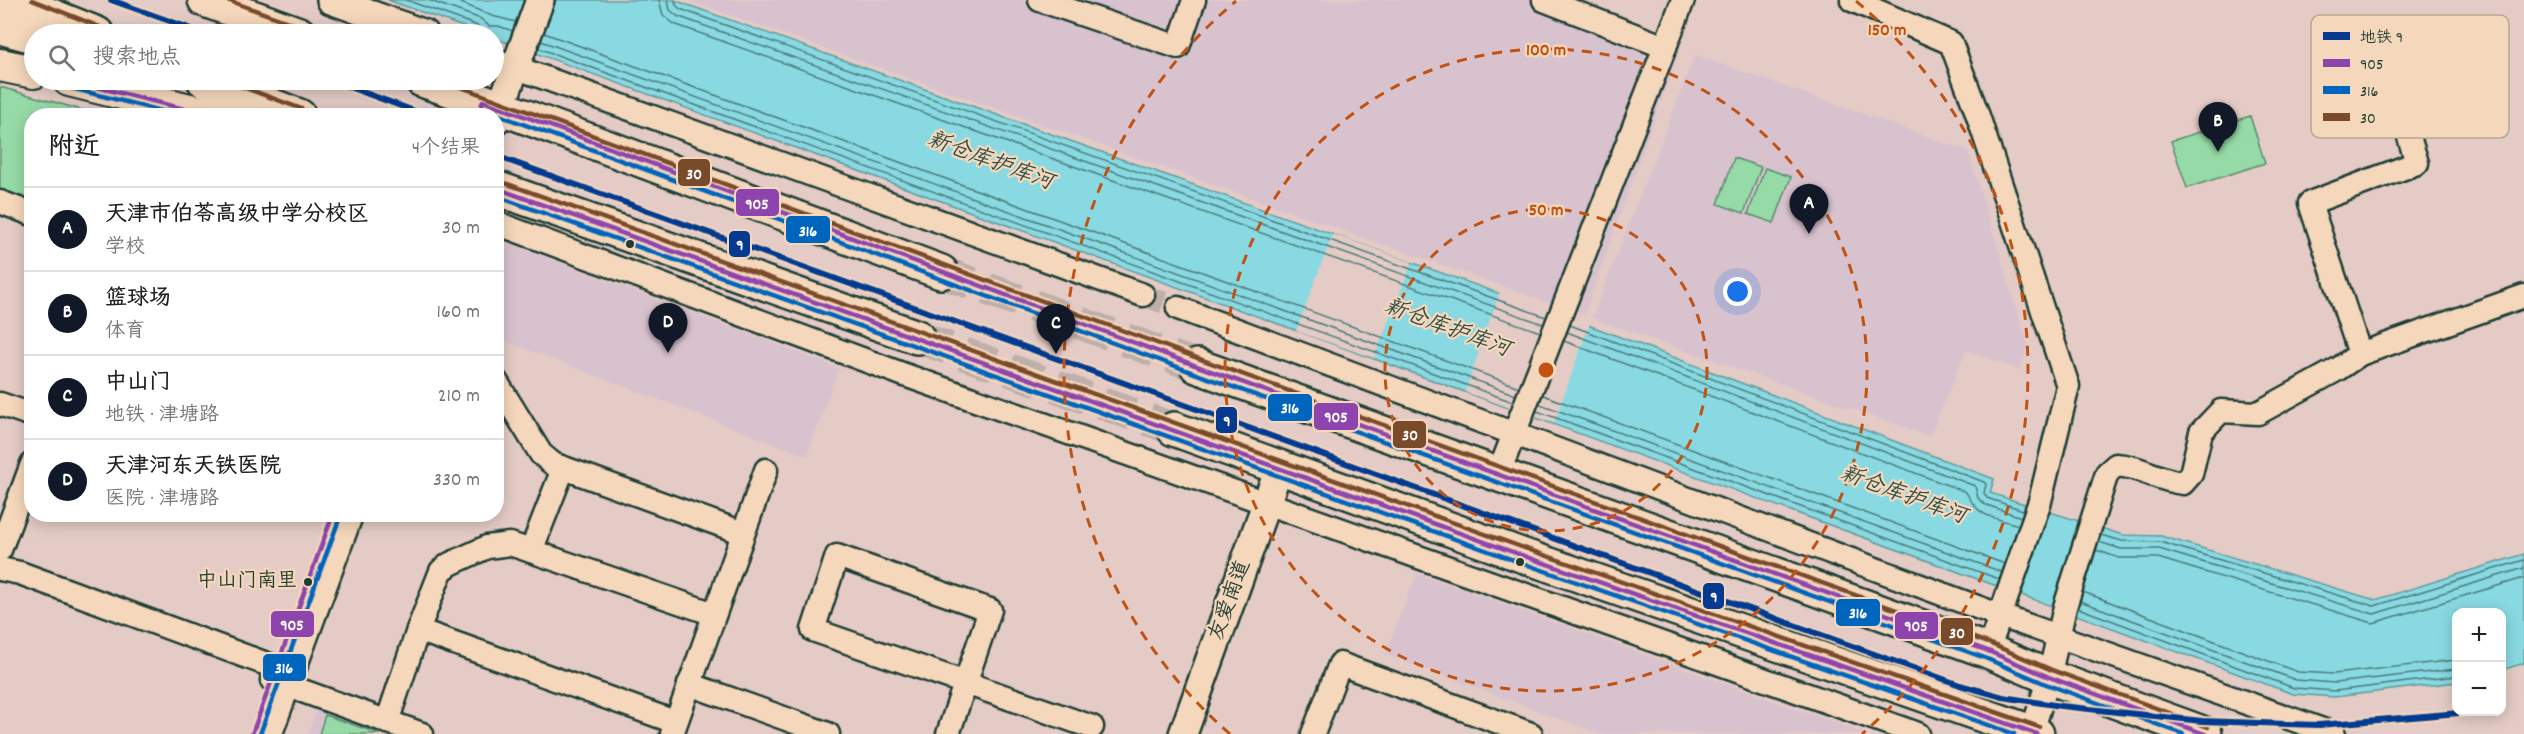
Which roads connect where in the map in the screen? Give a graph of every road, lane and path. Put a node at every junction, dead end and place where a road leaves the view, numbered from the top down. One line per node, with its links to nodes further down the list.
1 (12, 0): 11 (main road)
2 (331, 0): 13 (street)
3 (520, 0): 17 (street)
4 (540, 0): 19 (street)
5 (1040, 0): 6 (street)
6 (1194, 0)
7 (1544, 0): 16 (street)
8 (1683, 0): 16 (street)
9 (1852, 0): 57 (street)
10 (218, 2): 12 (main road)
11 (72, 24)
12 (274, 24)
13 (397, 24)
14 (0, 27): 15 (main road)
15 (24, 33)
16 (1665, 47): 43 (street)
17 (504, 56)
18 (0, 65): 20 (main road)
19 (504, 68)
20 (24, 70)
21 (504, 83): 33 (street)
22 (504, 84): 32 (main road)
23 (110, 90): 25 (main road)
24 (230, 90): 26 (main road)
25 (183, 108)
26 (278, 108)
27 (2409, 138): 37 (street)
28 (504, 191): 36 (main road)
29 (0, 202): 30 (street)
30 (24, 211)
31 (504, 226): 49 (street)
32 (941, 272)
33 (1143, 296)
34 (2524, 296): 37 (street)
35 (1178, 308): 43 (street)
36 (917, 337)
37 (2360, 354): 59 (street)
38 (1197, 366): 47 (main road)
39 (504, 394): 45 (street)
40 (0, 404): 41 (street)
41 (24, 412)
42 (1174, 429): 44 (main road)
43 (1514, 434): 47 (street); 57 (street)
44 (1279, 468): 49 (street, 友爱南道); 68 (main road)
45 (563, 469): 52 (street); 54 (street)
46 (766, 470): 52 (street)
47 (1498, 475): 60 (main road)
48 (24, 486): 53 (street)
49 (1267, 503): 74 (street, 友爱南道); 77 (street)
50 (330, 522): 61 (street)
51 (346, 522): 61 (street)
52 (743, 533): 56 (street)
53 (0, 550)
54 (531, 551): 56 (street); 58 (street)
55 (0, 569): 61 (street)
56 (714, 614): 64 (street)
57 (2001, 616): 59 (street); 60 (street)
58 (418, 630): 65 (street); 67 (street)
59 (2059, 636): 62 (street); 79 (street)
60 (1989, 651): 62 (main road)
61 (282, 676): 65 (street); 69 (street); 70 (street)
62 (2049, 677): 68 (street); 78 (main road)
63 (965, 682): 63 (street); 66 (street); 73 (street)
64 (689, 684): 67 (street); 72 (street)
65 (387, 722): 71 (street)
66 (1092, 727)
67 (673, 728)
68 (2035, 733)
69 (252, 734)
70 (268, 734)
71 (422, 734)
72 (828, 734)
73 (948, 734)
74 (1183, 734)
75 (1313, 734): 76 (street)
76 (1531, 734)
77 (1918, 734)
78 (2205, 734)
79 (2334, 734)

